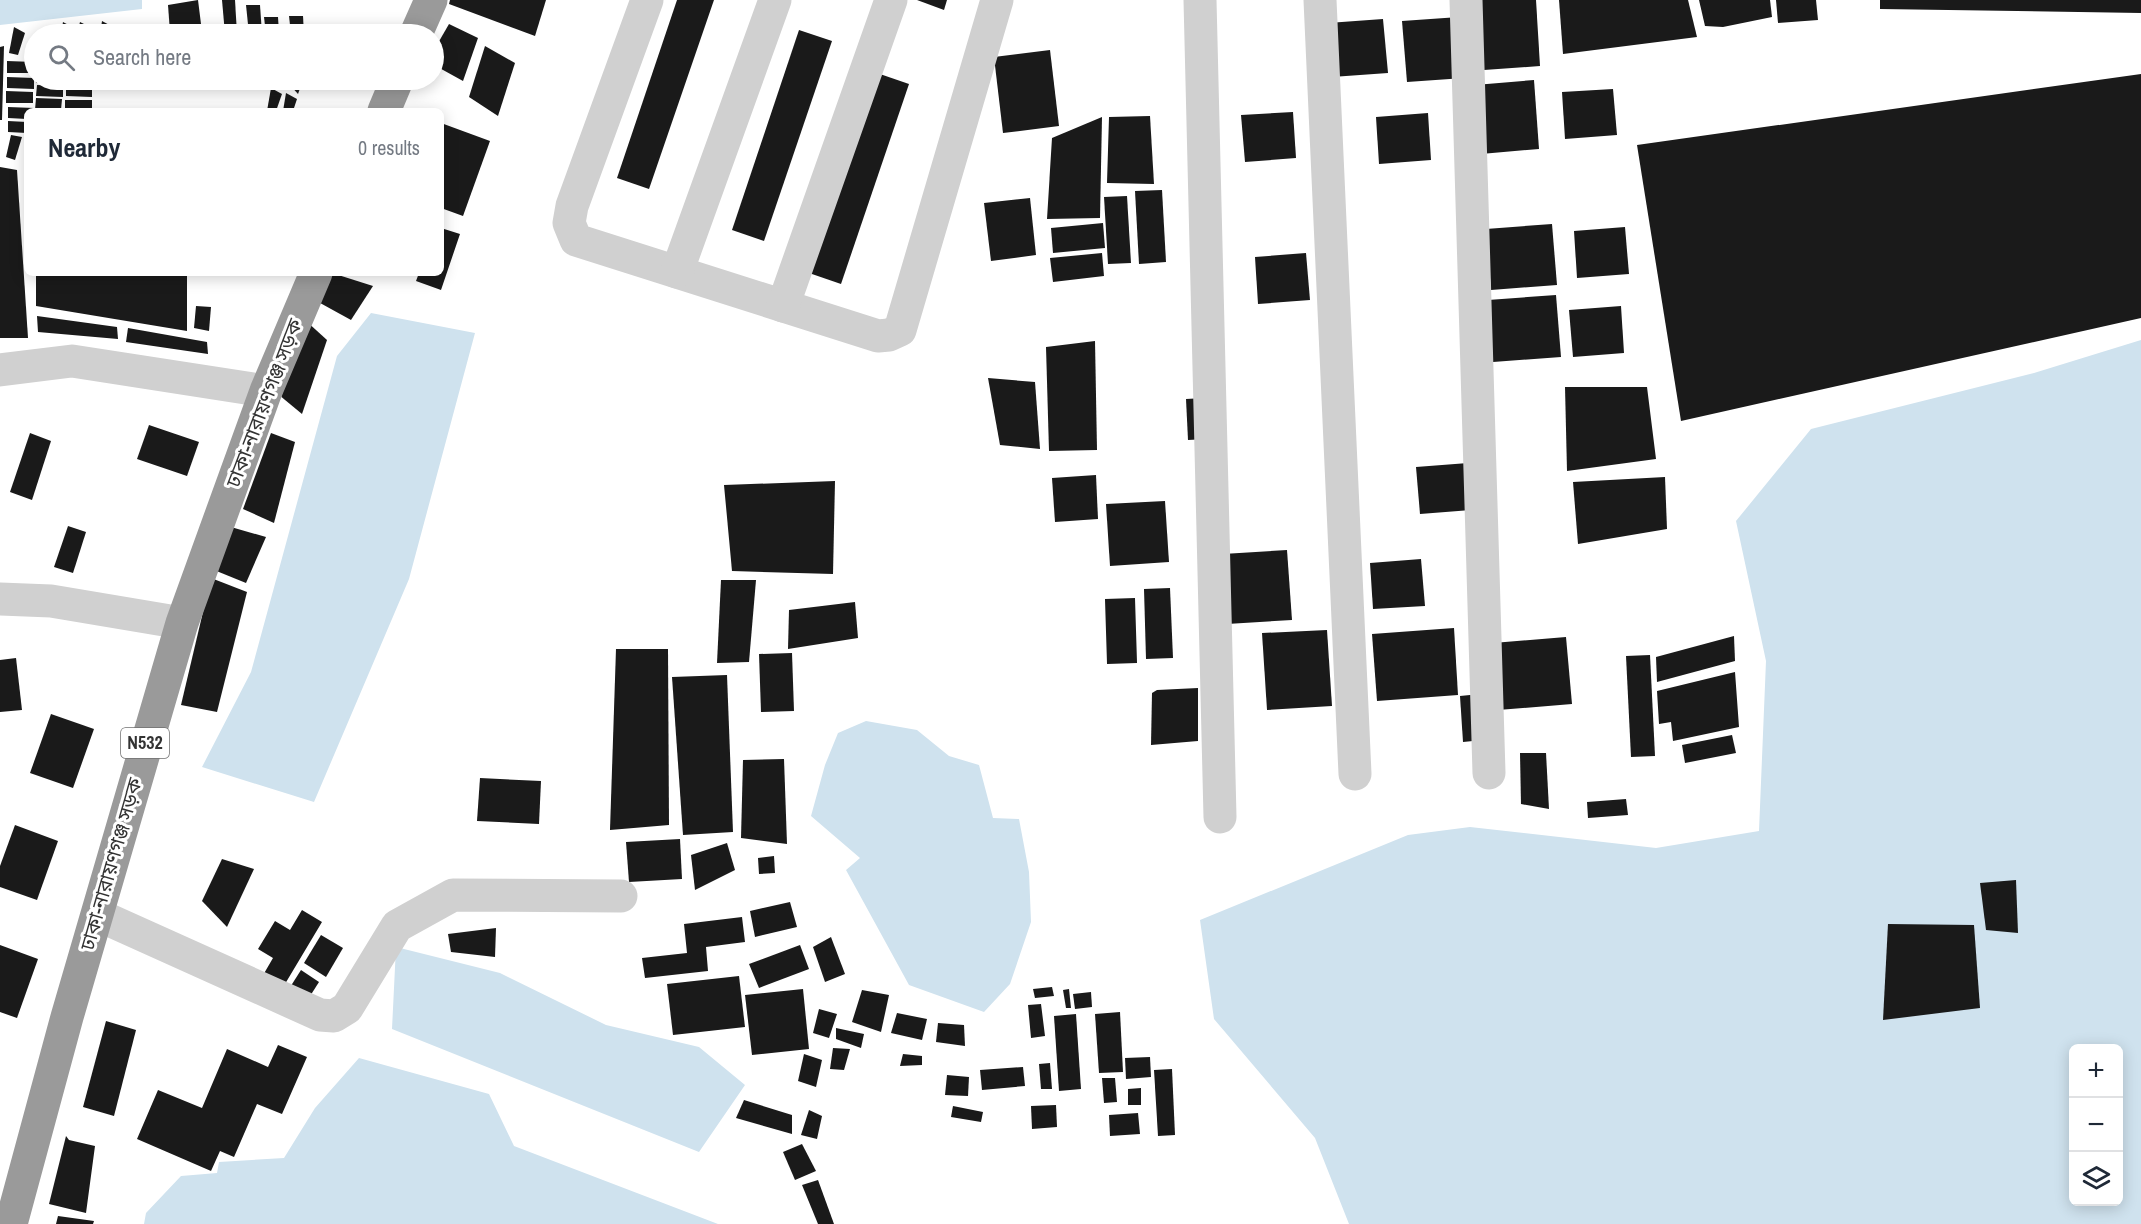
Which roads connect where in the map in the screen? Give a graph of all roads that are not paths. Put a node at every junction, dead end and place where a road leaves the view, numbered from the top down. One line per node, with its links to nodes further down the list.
1 (431, 0): 9 (highway)
2 (647, 0): 12 (street)
3 (775, 0): 12 (street)
4 (891, 0): 14 (street)
5 (996, 0): 14 (street)
6 (1200, 0): 21 (street)
7 (1320, 0): 20 (street)
8 (1466, 0): 19 (street)
9 (420, 24)
10 (393, 90): 11 (highway)
11 (385, 108)
12 (677, 272): 14 (street)
13 (315, 276): 16 (highway, ঢাকা-নারায়ণগঞ্জ সড়ক / N532)
14 (783, 306)
15 (0, 370): 16 (street)
16 (266, 391): 18 (highway, ঢাকা-নারায়ণগঞ্জ সড়ক / N532)
17 (0, 599): 18 (street)
18 (182, 623): 23 (highway, ঢাকা-নারায়ণগঞ্জ সড়ক / N532)
19 (1489, 773)
20 (1355, 774)
21 (1220, 817)
22 (621, 896): 23 (street)
23 (98, 915): 24 (highway, ঢাকা-নারায়ণগঞ্জ সড়ক / N532)
24 (11, 1224)

